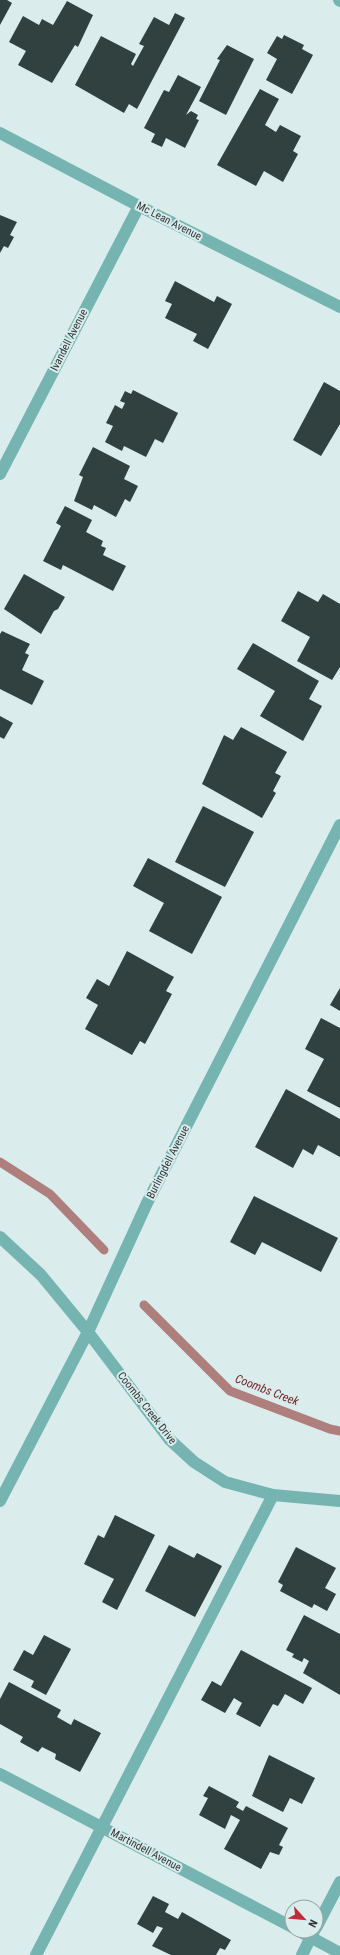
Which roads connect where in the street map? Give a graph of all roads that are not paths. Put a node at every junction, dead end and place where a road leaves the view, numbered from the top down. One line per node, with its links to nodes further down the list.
1 (0, 133): 2 (street, Mc Lean Avenue)
2 (139, 206): 3 (street, Mc Lean Avenue); 4 (street, Ivandell Avenue)
3 (340, 306)
4 (0, 474)
5 (340, 825): 7 (street, Burlingdell Avenue)
6 (0, 1237): 7 (street, Coombs Creek Drive)
7 (88, 1332): 8 (street, Coombs Creek Drive); 9 (street, Burlingdell Avenue)
8 (273, 1495): 10 (street, Coombs Creek Drive); 12 (street)
9 (0, 1501)
10 (340, 1501)
11 (0, 1774): 12 (street, Martindell Avenue)
12 (103, 1827): 15 (street, Martindell Avenue); 19 (street)
13 (340, 1882): 14 (street)
14 (324, 1913)
15 (284, 1923)
16 (310, 1939): 20 (street)
17 (323, 1939): 18 (street)
18 (340, 1953)
19 (36, 1955)
20 (302, 1955)

